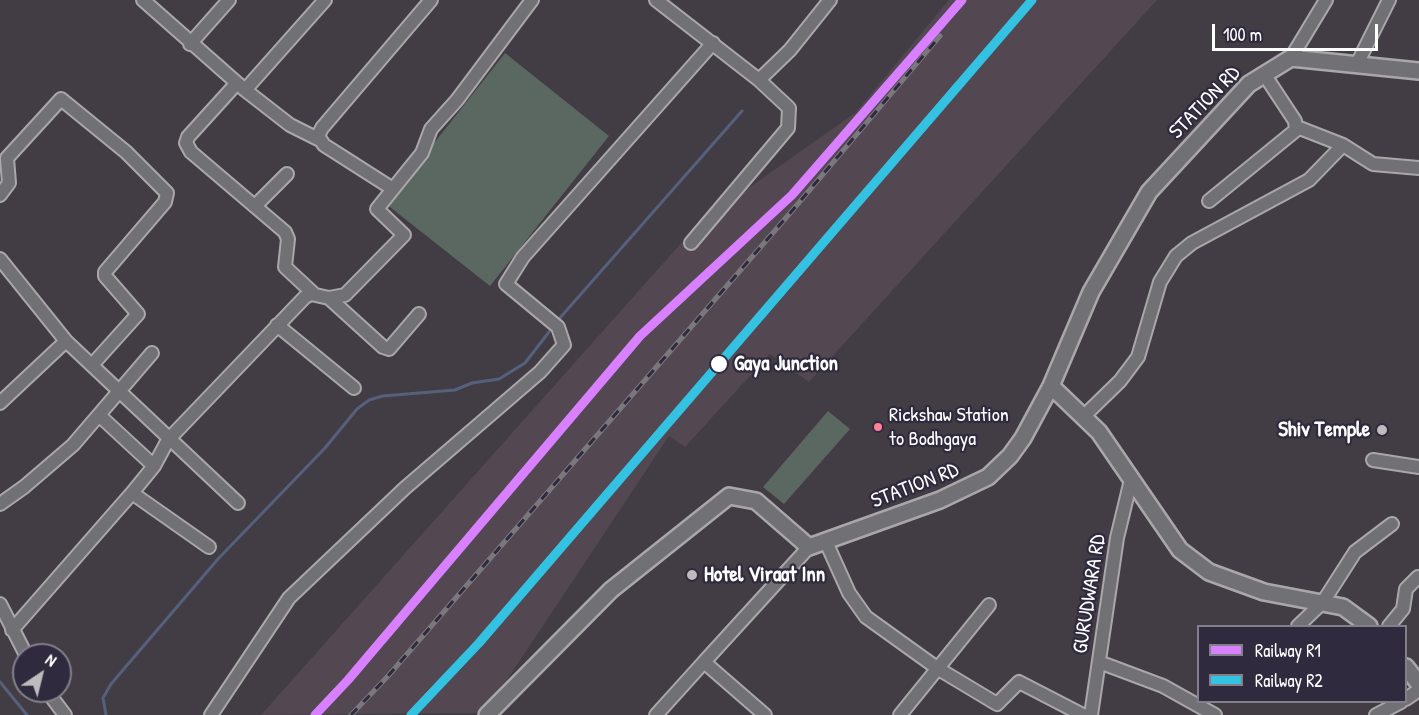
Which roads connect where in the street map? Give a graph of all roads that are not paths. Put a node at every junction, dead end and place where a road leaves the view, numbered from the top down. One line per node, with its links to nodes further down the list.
1 (143, 0): 11 (street)
2 (229, 0): 11 (street)
3 (325, 0): 17 (street)
4 (431, 0): 19 (street)
5 (532, 0): 23 (street)
6 (830, 0): 16 (street)
7 (1326, 0): 12 (street)
8 (1389, 0): 13 (street)
9 (656, 1): 10 (street)
10 (713, 43): 16 (street); 70 (street)
11 (190, 44): 17 (street)
12 (1291, 58): 13 (street); 15 (street, STATION RD)
13 (1357, 64): 14 (street)
14 (1419, 70)
15 (1264, 74): 18 (street); 36 (street, STATION RD)
16 (759, 80): 27 (street)
17 (241, 87): 19 (street); 26 (street)
18 (1297, 127): 20 (street); 25 (street)
19 (320, 140): 23 (street)
20 (1343, 145): 21 (street); 41 (street)
21 (1419, 168)
22 (288, 174): 26 (street)
23 (393, 189): 30 (street)
24 (0, 195): 35 (street)
25 (1209, 201)
26 (255, 206): 29 (street)
27 (691, 243)
28 (0, 259): 33 (street)
29 (314, 294): 30 (street); 32 (street)
30 (329, 298): 31 (street)
31 (419, 314)
32 (277, 325): 37 (street); 42 (street)
33 (66, 341): 35 (street); 39 (street)
34 (152, 353): 38 (street)
35 (92, 365): 38 (street)
36 (1051, 386): 41 (street); 51 (street, STATION RD)
37 (354, 388)
38 (120, 392): 40 (street); 42 (street)
39 (0, 404)
40 (100, 416): 44 (street); 49 (street)
41 (1083, 417): 46 (street)
42 (168, 440): 44 (street); 48 (street)
43 (1373, 460): 45 (street)
44 (154, 466): 47 (street)
45 (1419, 467)
46 (1131, 480): 55 (street); 64 (street, GURUDWARA RD)
47 (132, 493): 52 (street); 61 (street)
48 (238, 502)
49 (0, 504)
50 (1392, 524): 55 (street)
51 (825, 542): 53 (street, STATION RD); 65 (street)
52 (209, 547)
53 (809, 548): 63 (street); 71 (street)
54 (1418, 577): 60 (street)
55 (1323, 602): 58 (street); 59 (street)
56 (0, 604): 61 (street)
57 (989, 605): 65 (street)
58 (1300, 625)
59 (1367, 625)
60 (1391, 625)
61 (12, 630): 62 (street)
62 (19, 643)
63 (704, 662): 72 (street); 73 (street)
64 (1099, 662): 68 (street); 76 (street, GURUDWARA RD)
65 (937, 668): 74 (street); 75 (street)
66 (1407, 668): 67 (street)
67 (1419, 684)
68 (1197, 702)
69 (1399, 703): 77 (street)
70 (211, 715)
71 (487, 715)
72 (656, 715)
73 (765, 715)
74 (900, 715)
75 (1083, 715)
76 (1091, 715)
77 (1376, 715)

